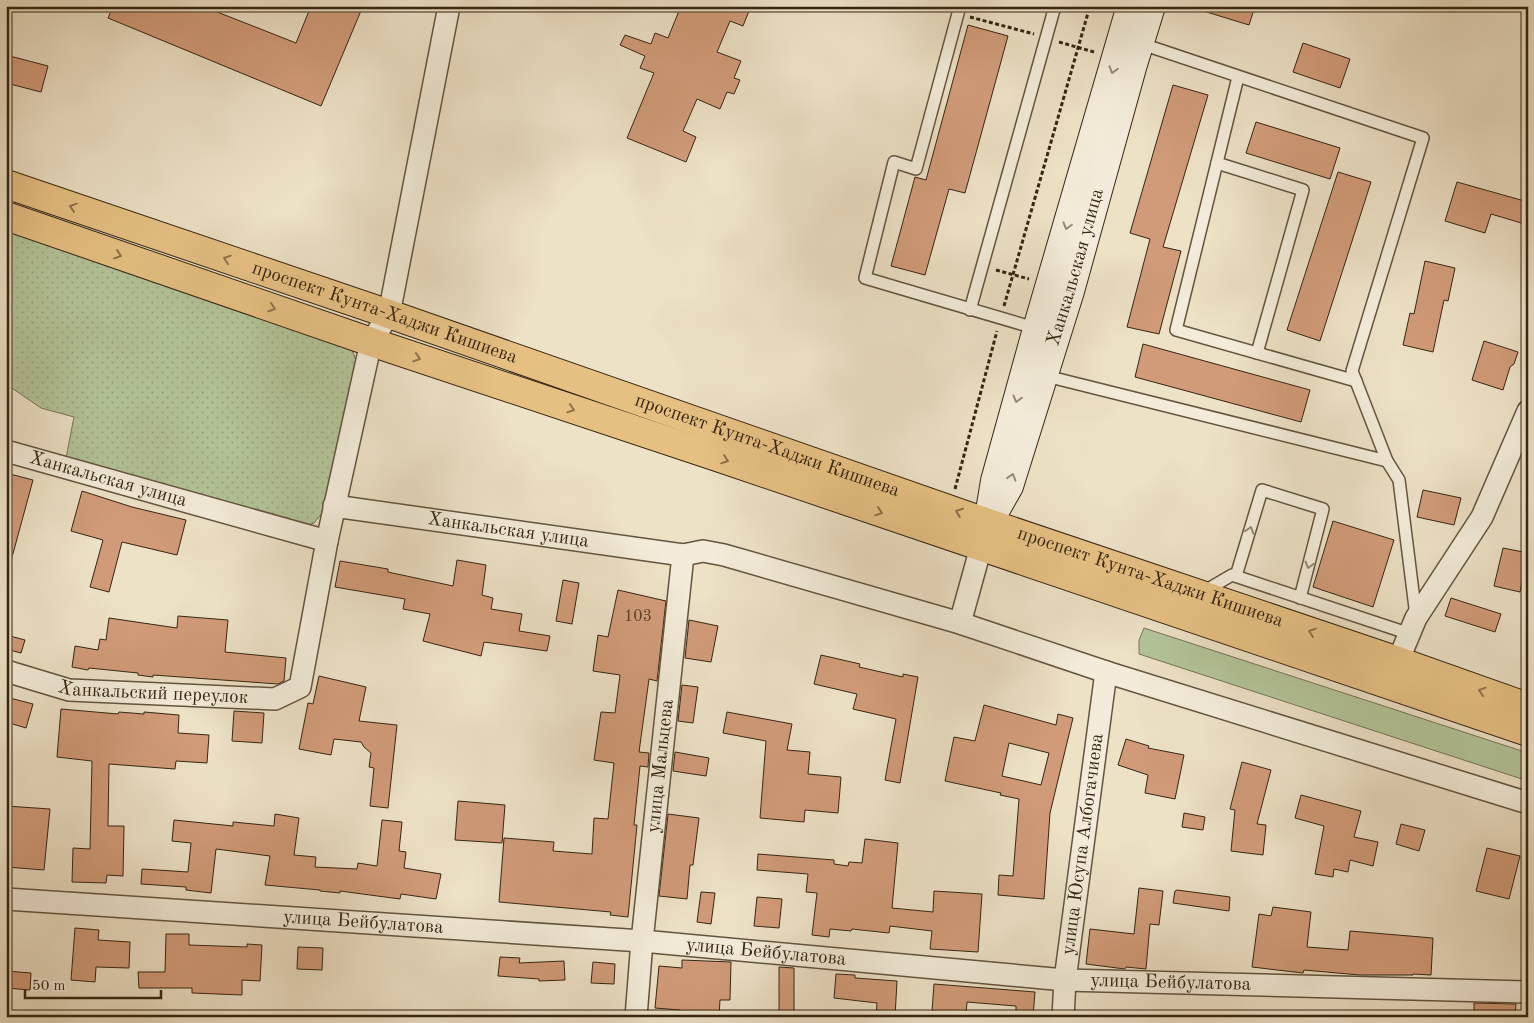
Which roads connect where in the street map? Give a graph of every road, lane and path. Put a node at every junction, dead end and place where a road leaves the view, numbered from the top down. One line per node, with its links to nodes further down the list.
1 (449, 6): 12 (street)
2 (960, 6): 11 (lane)
3 (1054, 6): 11 (lane)
4 (1090, 6): 13 (path)
5 (1137, 8): 6 (street, Ханкальская улица)
6 (1131, 40): 7 (lane); 14 (street, Ханкальская улица)
7 (1238, 77): 8 (lane); 18 (lane)
8 (1217, 163): 16 (lane); 16 (lane)
9 (6, 184): 12 (main road, проспект Кунта-Хаджи Кишиева, one-way to 9)
10 (6, 216): 15 (main road, проспект Кунта-Хаджи Кишиева, one-way to 15)
11 (970, 310): 13 (lane)
12 (389, 314): 15 (street); 24 (main road, проспект Кунта-Хаджи Кишиева, one-way to 12)
13 (1000, 319): 14 (lane); 22 (path)
14 (1046, 331): 17 (street, Ханкальская улица)
15 (371, 342): 23 (street); 24 (main road, проспект Кунта-Хаджи Кишиева, one-way to 24)
16 (1257, 353): 18 (lane)
17 (1034, 373): 21 (lane); 24 (street, Ханкальская улица)
18 (1356, 381): 21 (lane)
19 (1528, 411): 31 (street)
20 (6, 451): 25 (street, Ханкальская улица)
21 (1387, 461): 31 (lane)
22 (955, 489)
23 (334, 506): 25 (street); 26 (street, Ханкальская улица)
24 (984, 535): 28 (main road, проспект Кунта-Хаджи Кишиева); 30 (street); 32 (main road, проспект Кунта-Хаджи Кишиева)
25 (327, 541): 34 (street, Ханкальский переулок)
26 (683, 555): 30 (street); 40 (street, улица Мальцева)
27 (1236, 576): 28 (lane); 29 (lane); 29 (lane, one-way to 29)
28 (1198, 594): 33 (main road, проспект Кунта-Хаджи Кишиева, one-way to 28)
29 (1300, 598): 31 (lane)
30 (960, 623): 35 (street)
31 (1413, 626): 33 (street)
32 (1302, 656): 33 (street); 37 (main road, проспект Кунта-Хаджи Кишиева)
33 (1398, 661): 36 (main road, проспект Кунта-Хаджи Кишиева, one-way to 33)
34 (6, 671)
35 (1106, 672): 38 (street); 41 (street, улица Юсупа Албогачиева)
36 (1528, 707)
37 (1528, 732)
38 (1528, 803)
39 (6, 899): 40 (street, улица Бейбулатова)
40 (642, 940): 41 (street, улица Бейбулатова); 43 (street, улица Мальцева)
41 (1065, 980): 42 (street, улица Бейбулатова); 44 (street, улица Юсупа Албогачиева)
42 (1528, 992)
43 (636, 1017)
44 (1063, 1017)

